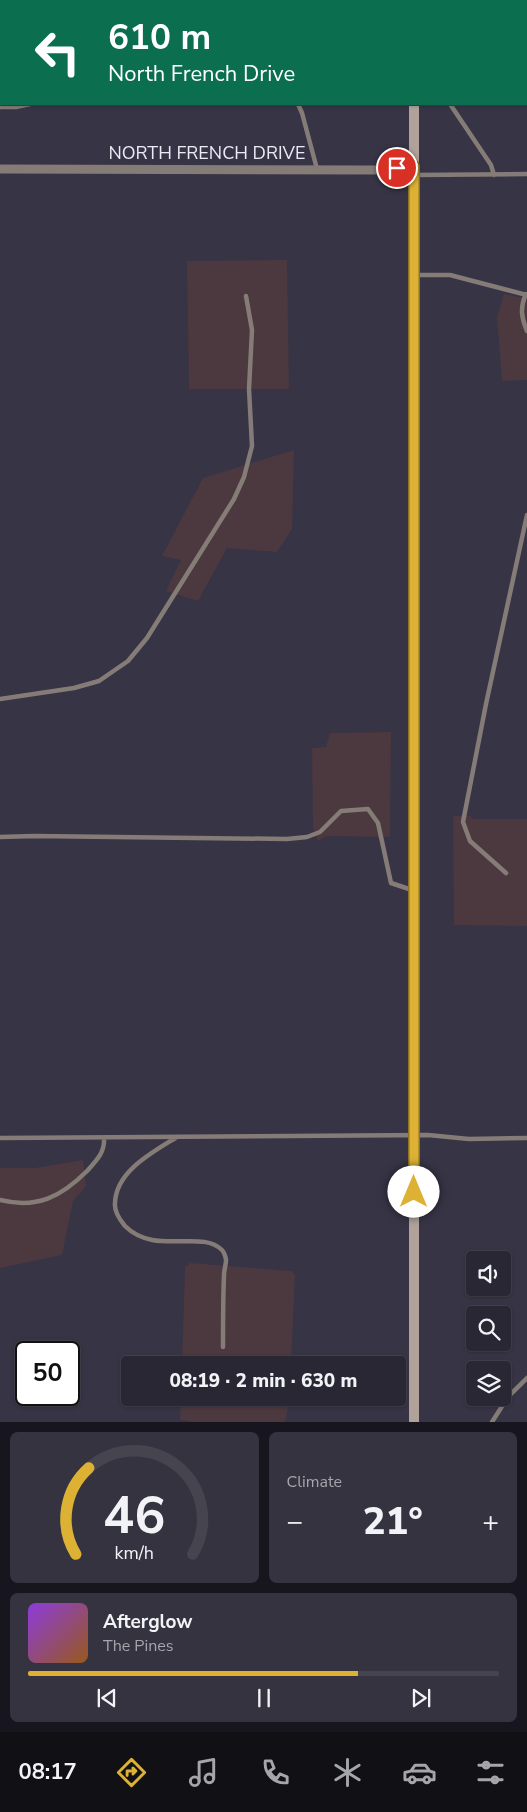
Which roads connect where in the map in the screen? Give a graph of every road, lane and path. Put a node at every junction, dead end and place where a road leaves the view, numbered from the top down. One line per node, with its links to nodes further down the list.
1 (25, 105): 5 (lane)
2 (298, 105): 7 (lane)
3 (414, 105): 8 (main road)
4 (451, 105): 10 (lane)
5 (0, 107)
6 (0, 170): 7 (street, NORTH FRENCH DRIVE)
7 (317, 170): 8 (street, NORTH FRENCH DRIVE)
8 (414, 170): 10 (lane); 11 (main road)
9 (527, 174): 10 (lane)
10 (494, 175)
11 (414, 275): 12 (lane); 19 (main road)
12 (527, 294): 14 (lane)
13 (246, 296): 16 (lane)
14 (527, 331)
15 (527, 514): 18 (lane)
16 (0, 698)
17 (0, 838): 19 (lane)
18 (506, 872)
19 (412, 890): 20 (main road)
20 (413, 1135): 21 (lane); 24 (lane); 28 (main road)
21 (178, 1136): 23 (lane); 26 (lane)
22 (0, 1138): 23 (lane)
23 (104, 1138): 25 (lane)
24 (527, 1138)
25 (0, 1200)
26 (223, 1347)
27 (527, 1378): 29 (lane)
28 (414, 1422)
29 (492, 1422)

